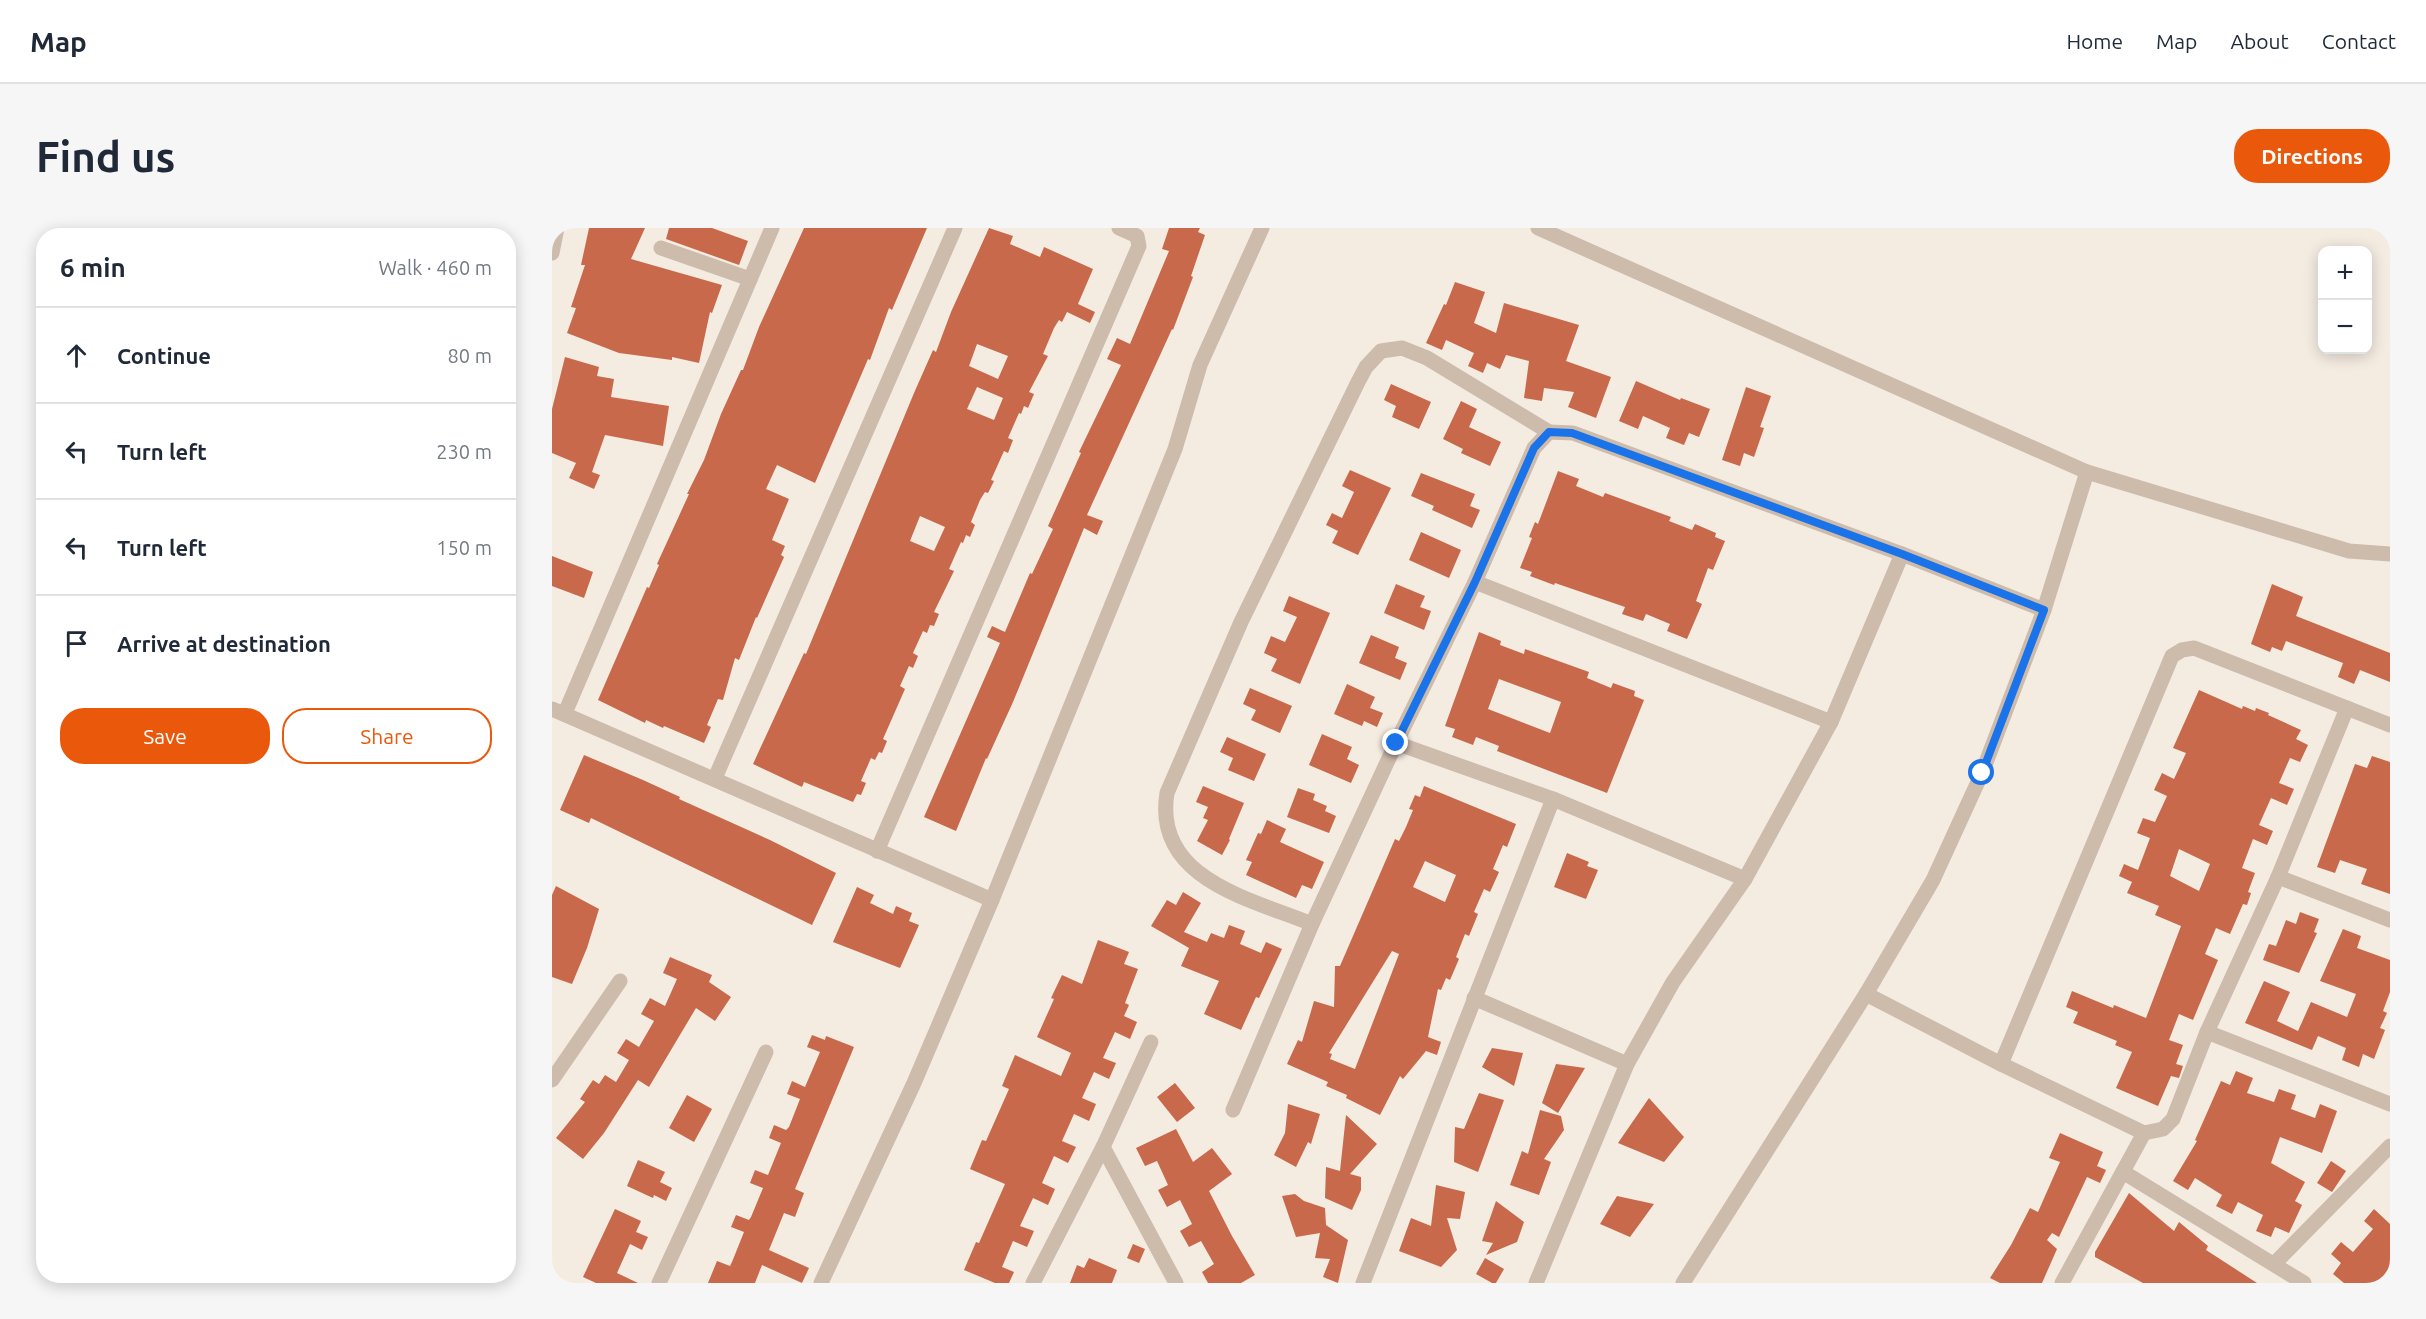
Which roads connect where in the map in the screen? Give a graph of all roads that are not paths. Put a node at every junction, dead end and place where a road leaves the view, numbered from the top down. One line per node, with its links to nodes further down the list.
1 (557, 228): 8 (street)
2 (772, 228): 9 (street)
3 (955, 228): 21 (street)
4 (1119, 228): 23 (street)
5 (1262, 228): 26 (street)
6 (1538, 228): 11 (street)
7 (661, 248): 9 (street)
8 (552, 253)
9 (750, 279): 17 (street)
10 (1549, 432): 12 (street); 14 (street); 28 (street)
11 (2087, 472): 13 (street); 15 (street)
12 (1902, 554): 15 (street); 18 (street)
13 (2390, 554)
14 (1475, 582): 18 (street); 20 (street)
15 (2044, 610): 30 (street)
16 (2347, 708): 19 (street); 24 (street); 36 (street)
17 (558, 711): 21 (street)
18 (1831, 722): 25 (street)
19 (2390, 725)
20 (1396, 743): 22 (street); 28 (street)
21 (715, 778): 23 (street)
22 (1553, 799): 25 (street); 31 (street)
23 (877, 851): 26 (street)
24 (2278, 877): 27 (street); 32 (street)
25 (1745, 879): 35 (street)
26 (992, 900): 46 (street)
27 (2390, 920)
28 (1312, 924): 39 (street)
29 (620, 981): 37 (street)
30 (1866, 994): 36 (street); 51 (street)
31 (1474, 998): 35 (street); 49 (street)
32 (2207, 1032): 38 (street); 40 (street)
33 (1150, 1042): 42 (street)
34 (766, 1052): 45 (street)
35 (1627, 1064): 50 (street)
36 (2001, 1064): 40 (street)
37 (552, 1080)
38 (2390, 1104)
39 (1233, 1110)
40 (2144, 1133): 43 (street)
41 (2390, 1146): 44 (street)
42 (1103, 1147): 47 (street); 48 (street)
43 (2123, 1172): 44 (street); 52 (street)
44 (2274, 1264): 53 (street)
45 (659, 1283)
46 (821, 1283)
47 (1033, 1283)
48 (1176, 1283)
49 (1363, 1283)
50 (1536, 1283)
51 (1683, 1283)
52 (2062, 1283)
53 (2304, 1283)

